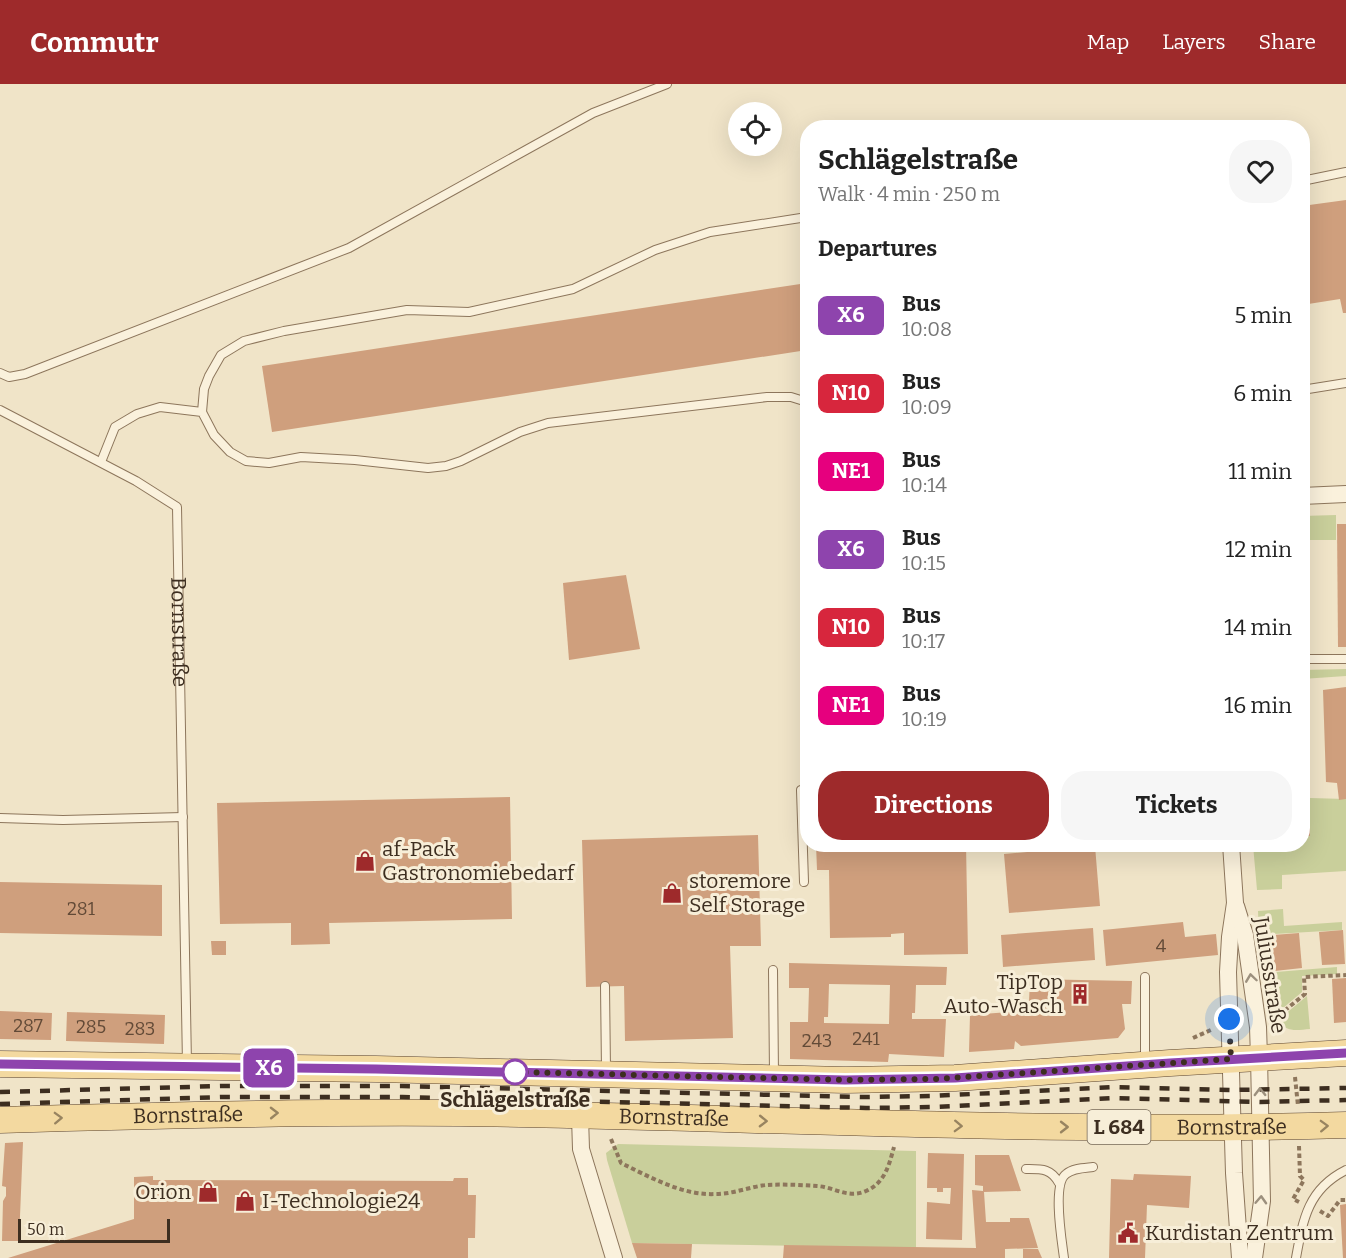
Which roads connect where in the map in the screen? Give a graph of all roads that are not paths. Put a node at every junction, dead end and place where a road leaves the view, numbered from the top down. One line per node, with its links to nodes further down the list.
1 (667, 84): 5 (lane)
2 (1346, 172): 3 (lane)
3 (1310, 179)
4 (800, 218): 10 (lane)
5 (0, 373)
6 (1346, 383): 7 (lane)
7 (1310, 389)
8 (800, 400): 10 (lane)
9 (0, 410): 11 (lane, Bornstraße)
10 (202, 412): 11 (lane)
11 (101, 462): 16 (lane, Bornstraße)
12 (1346, 494): 13 (street)
13 (1310, 496)
14 (1310, 659): 15 (lane)
15 (1346, 659)
16 (183, 817): 17 (lane); 32 (lane, Bornstraße)
17 (0, 818)
18 (803, 852): 20 (lane)
19 (1232, 852): 21 (street, Juliusstraße)
20 (804, 882)
21 (1235, 903): 28 (street, Juliusstraße, one-way to 21); 29 (street, Juliusstraße)
22 (773, 970): 34 (lane)
23 (1145, 977): 26 (lane)
24 (605, 986): 33 (lane)
25 (1135, 989): 26 (lane)
26 (1145, 989): 31 (lane)
27 (1346, 1053): 28 (main road, Bornstraße)
28 (1259, 1057): 29 (main road, Bornstraße); 39 (street, Juliusstraße, one-way to 28)
29 (1231, 1059): 31 (main road, Bornstraße); 38 (street, Juliusstraße)
30 (0, 1064): 32 (main road, Bornstraße)
31 (1145, 1065): 34 (main road, Bornstraße)
32 (187, 1067): 33 (main road, Bornstraße)
33 (606, 1074): 34 (main road, Bornstraße)
34 (774, 1078)
35 (580, 1117): 36 (main road, Bornstraße / L 684, one-way to 35); 38 (main road, Bornstraße / L 684, one-way to 38); 44 (street)
36 (0, 1120)
37 (1346, 1125): 39 (main road, Bornstraße / L 684, one-way to 37)
38 (1233, 1126): 39 (main road, Bornstraße / L 684); 46 (street, Juliusstraße)
39 (1261, 1126): 47 (street, Juliusstraße, one-way to 39)
40 (1093, 1167): 43 (lane)
41 (1026, 1169): 43 (lane)
42 (1346, 1170): 48 (lane)
43 (1059, 1183): 45 (lane)
44 (614, 1258)
45 (1064, 1258)
46 (1240, 1258)
47 (1254, 1258)
48 (1296, 1258)

